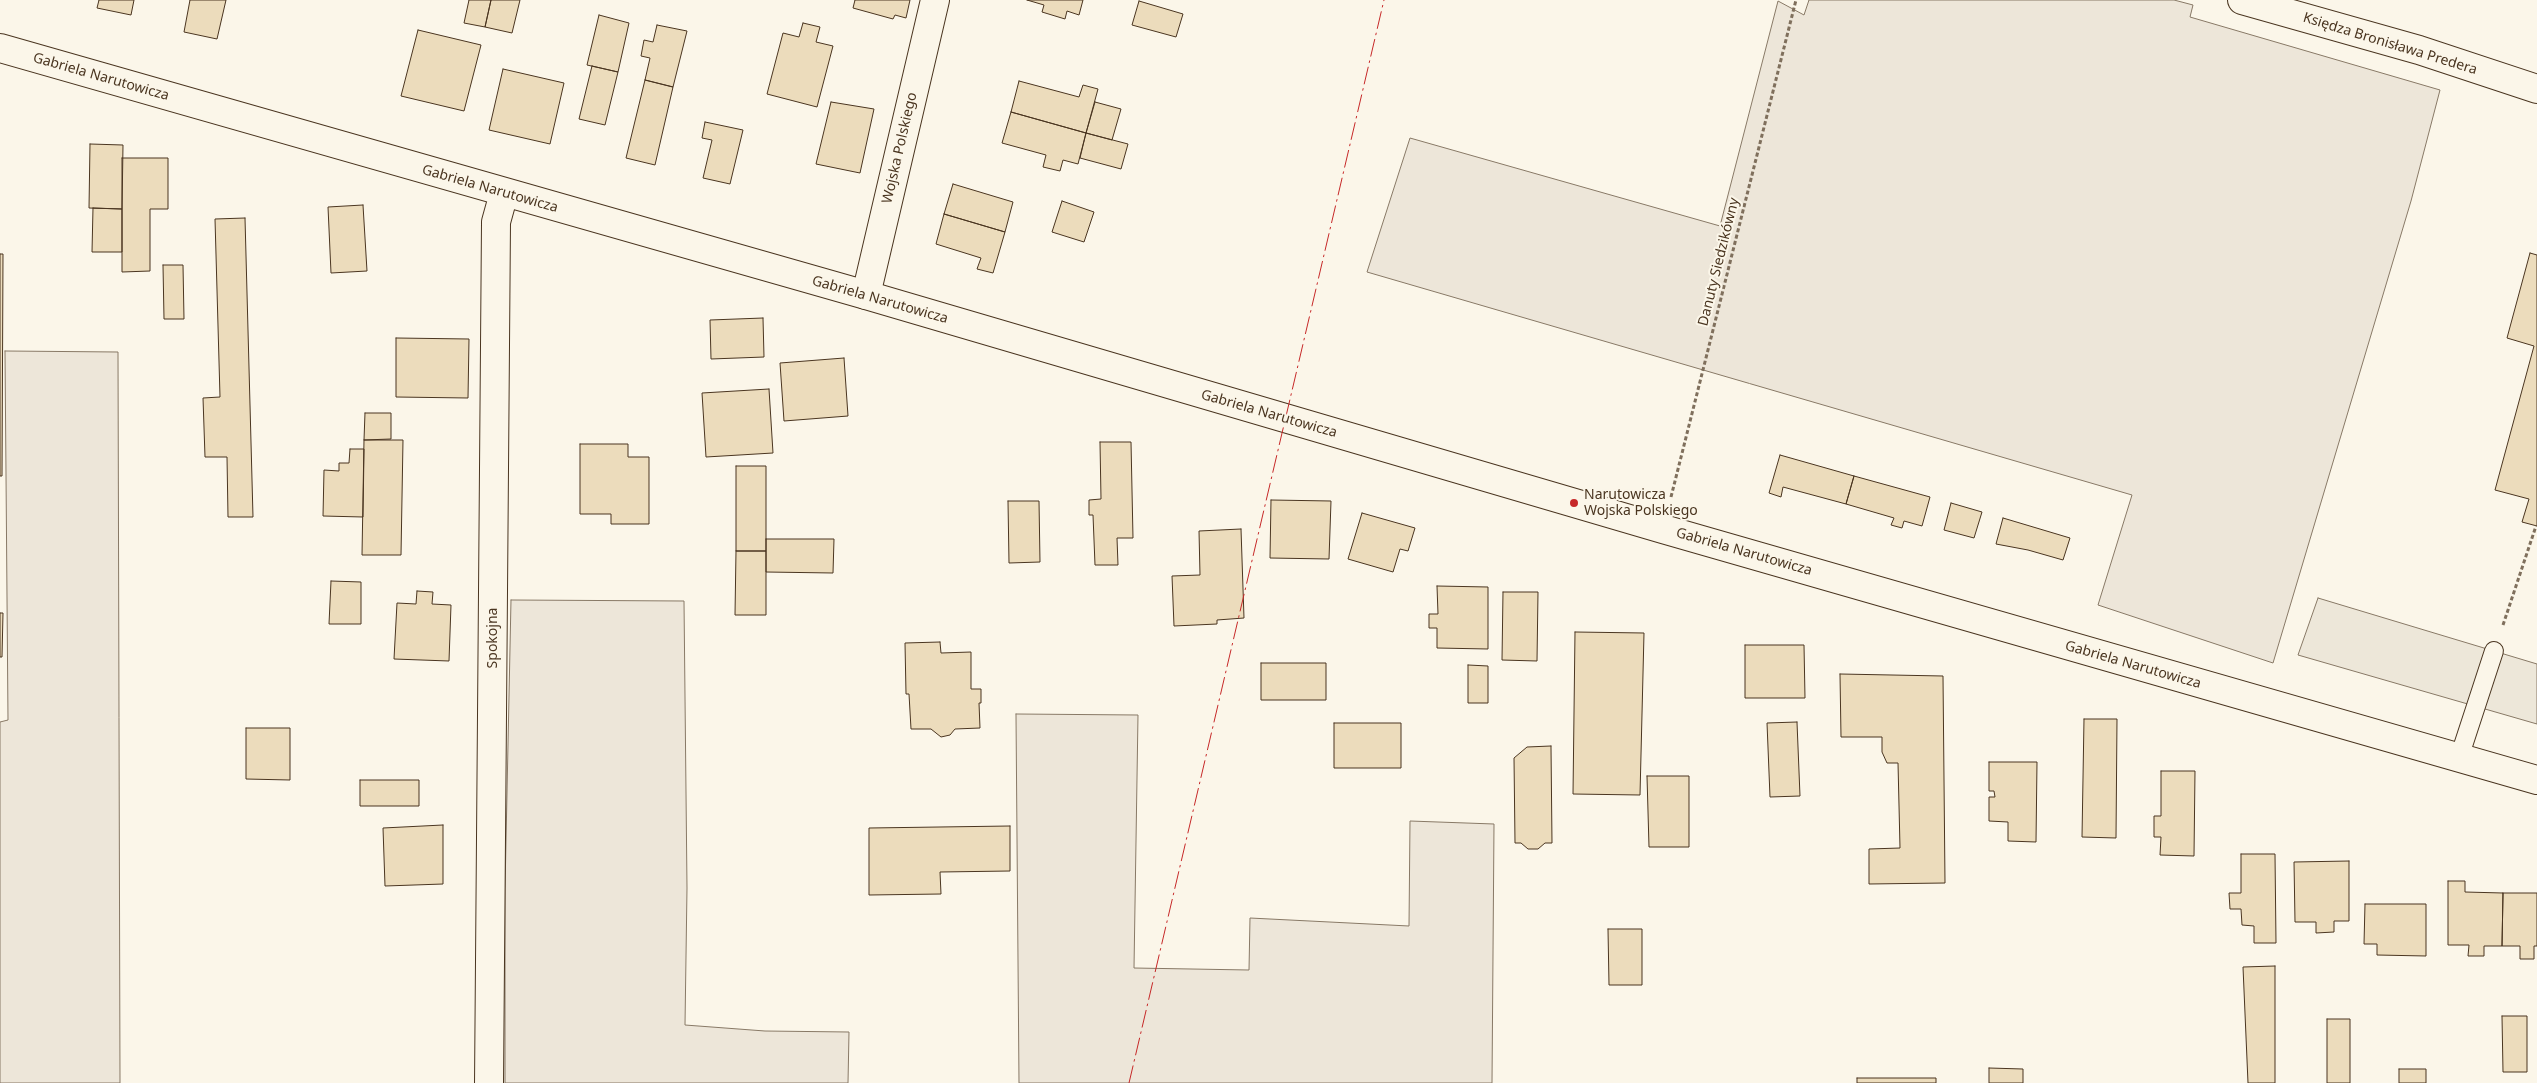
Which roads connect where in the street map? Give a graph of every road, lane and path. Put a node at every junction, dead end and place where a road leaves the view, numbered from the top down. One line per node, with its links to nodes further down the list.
1 (935, 0): 7 (main road, Wojska Polskiego)
2 (1796, 0): 9 (path, Danuty Siedzikówny)
3 (2242, 0): 5 (main road, Księdza Bronisława Predera)
4 (0, 48): 6 (main road, Gabriela Narutowicza)
5 (2537, 89)
6 (504, 193): 7 (main road, Gabriela Narutowicza); 13 (main road, Spokojna)
7 (866, 295): 9 (main road, Gabriela Narutowicza)
8 (2536, 526): 10 (path)
9 (1663, 529): 11 (main road, Gabriela Narutowicza)
10 (2494, 651): 11 (lane)
11 (2459, 758): 12 (main road, Gabriela Narutowicza)
12 (2537, 780)
13 (489, 1083)

